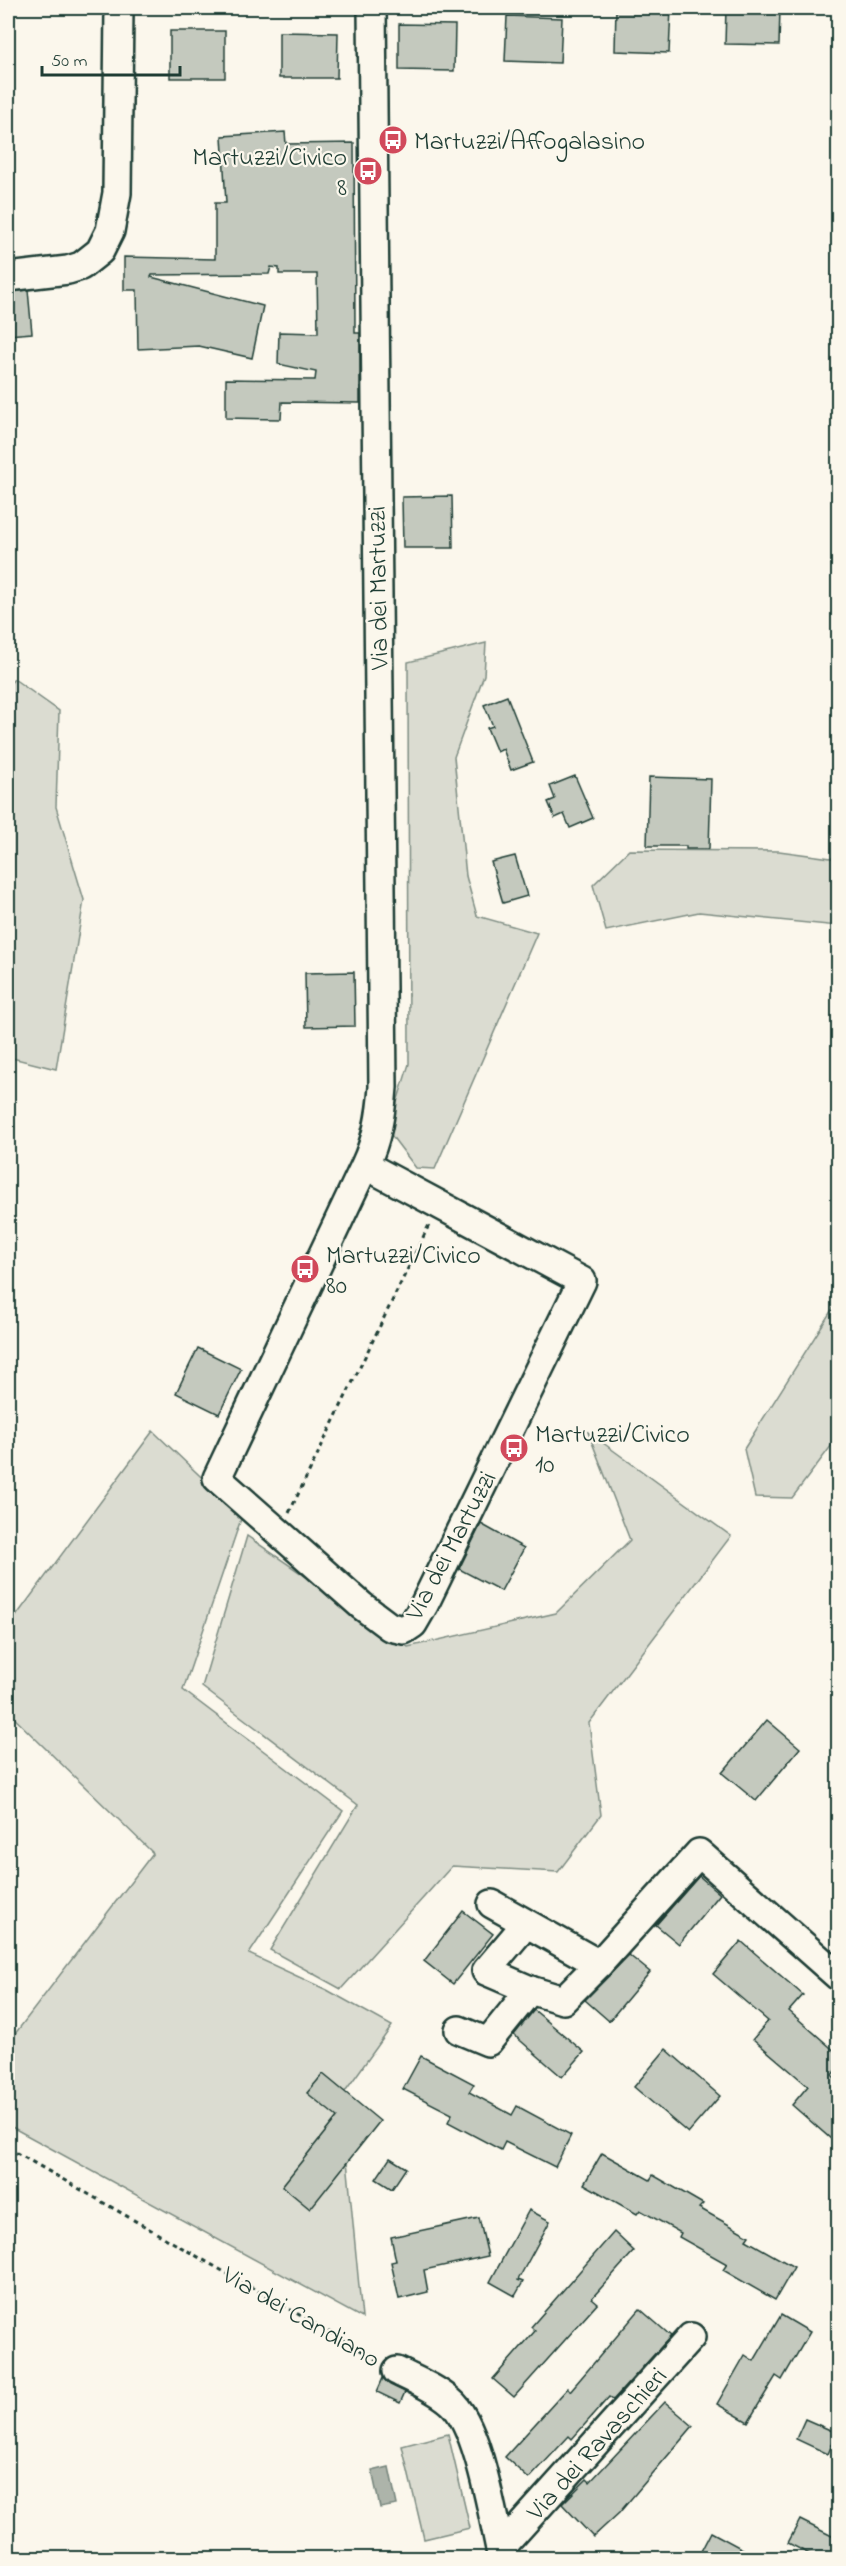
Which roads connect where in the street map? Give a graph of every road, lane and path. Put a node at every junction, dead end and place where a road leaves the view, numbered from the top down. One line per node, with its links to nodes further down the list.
1 (119, 8): 3 (street)
2 (372, 8): 4 (street, Via dei Martuzzi)
3 (8, 277)
4 (364, 1165): 5 (street, Via dei Martuzzi); 6 (street, Via dei Martuzzi)
5 (439, 1205): 6 (path); 6 (street, Via dei Martuzzi)
6 (279, 1534)
7 (492, 1904): 8 (street)
8 (525, 1924): 9 (street); 11 (street)
9 (599, 1964): 10 (street); 11 (street)
10 (838, 1976)
11 (530, 1990): 12 (street)
12 (459, 2030)
13 (8, 2148): 15 (path, Via dei Candiano)
14 (691, 2337): 16 (street, Via dei Ravaschieri)
15 (397, 2371): 16 (street, Via dei Candiano)
16 (501, 2554)

